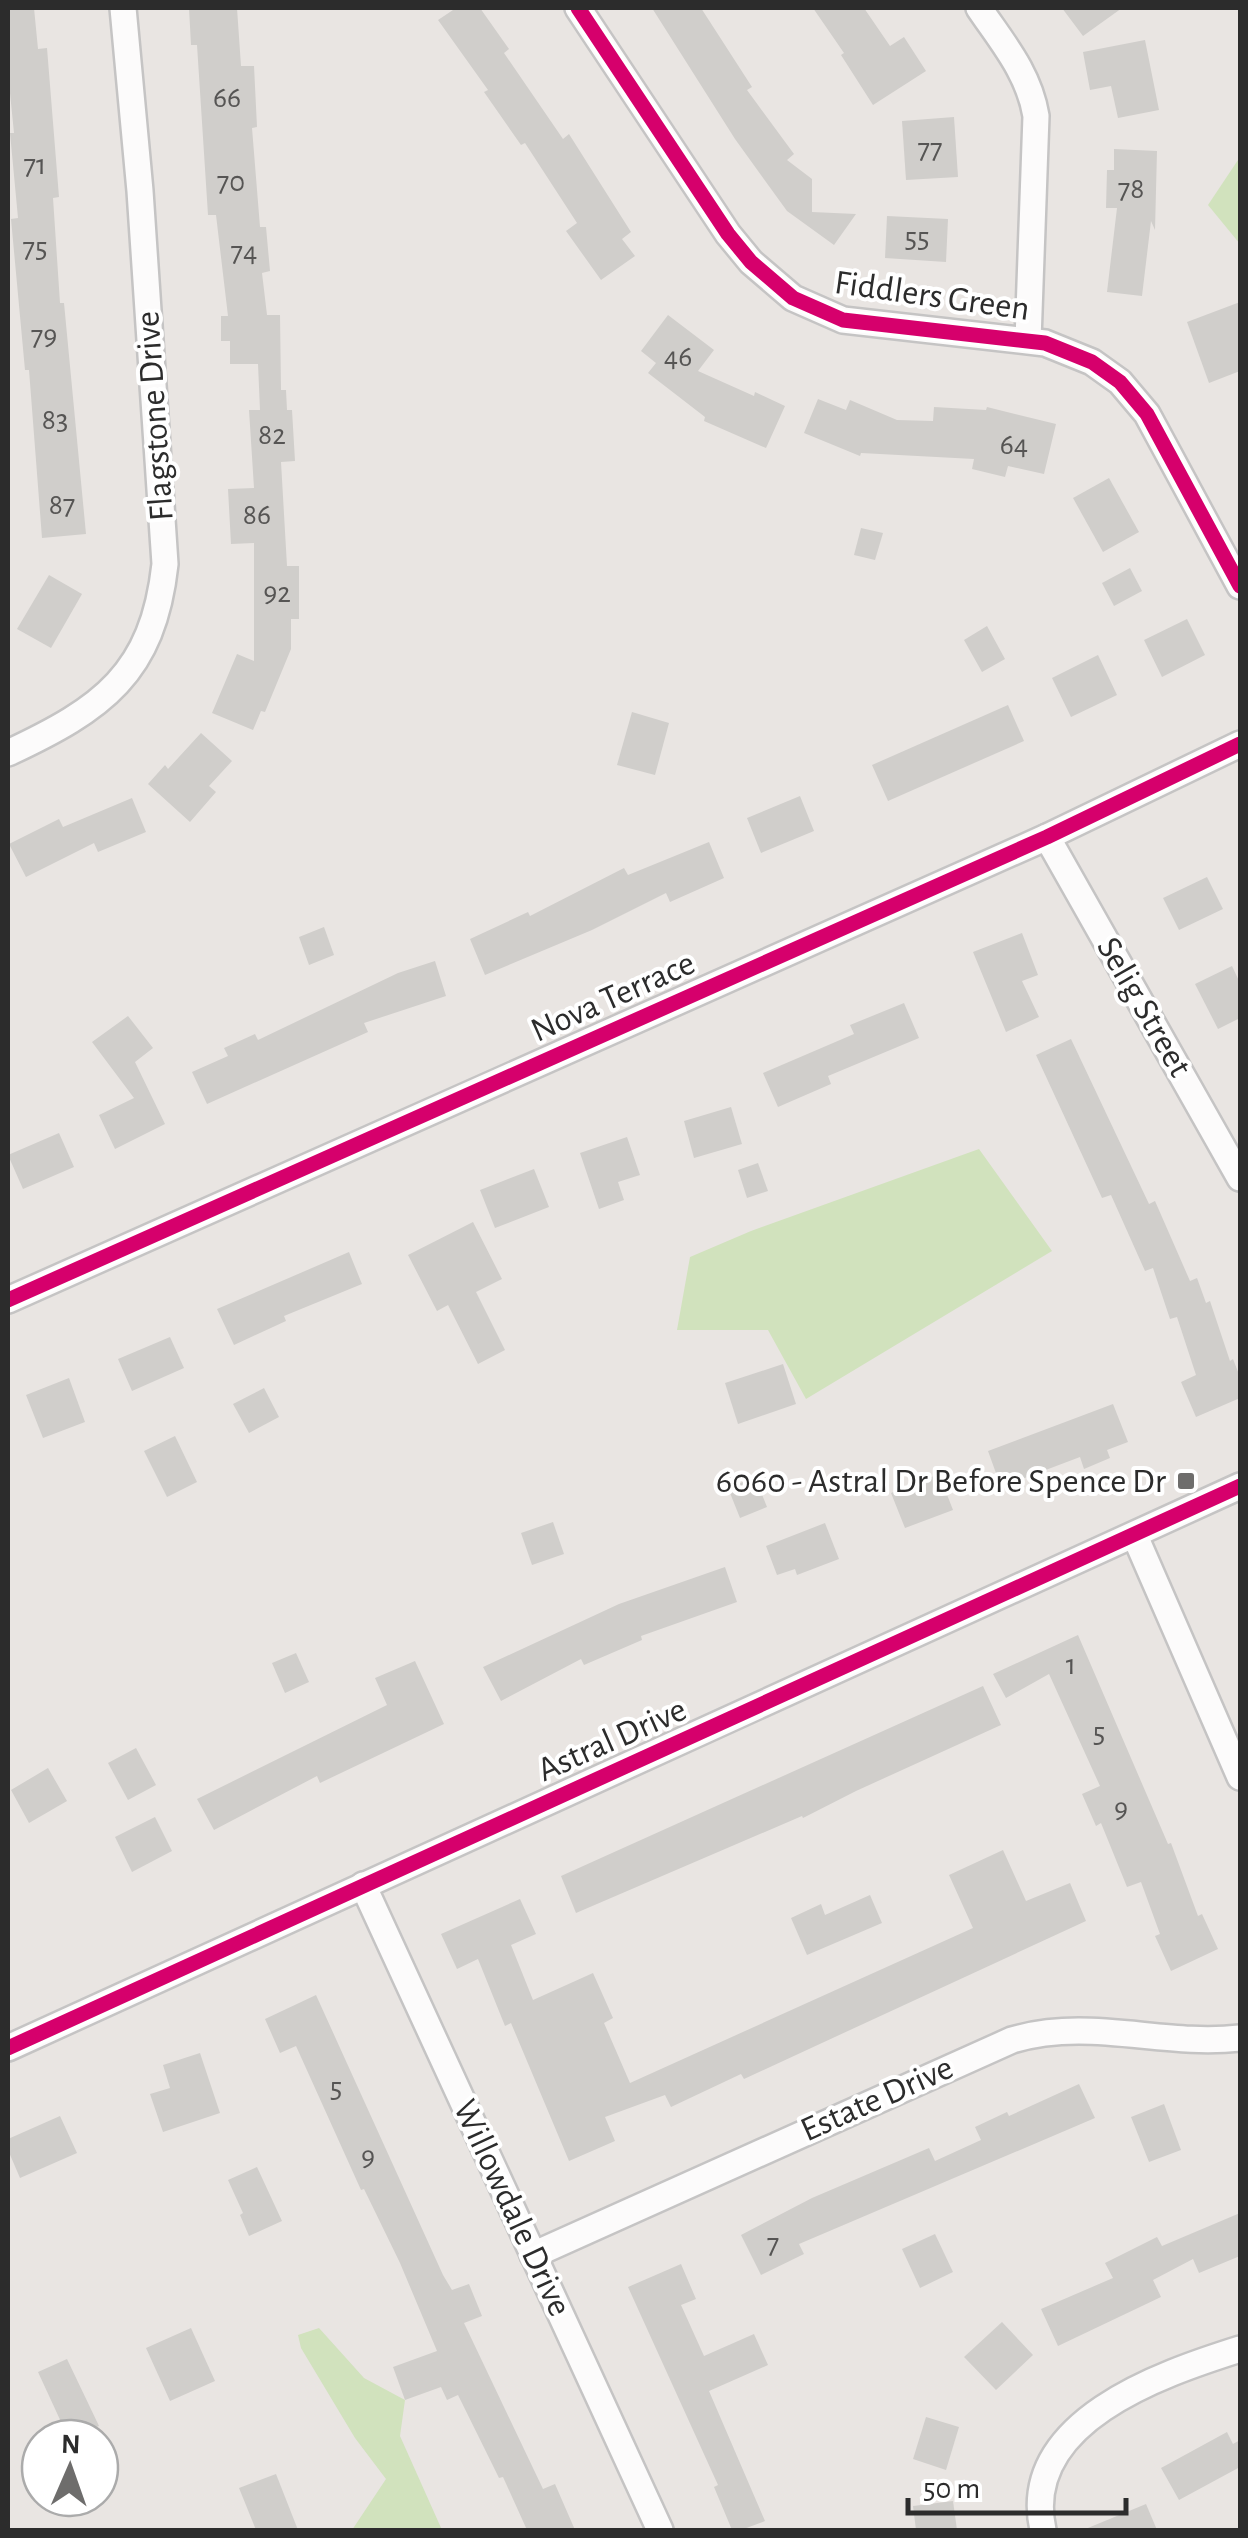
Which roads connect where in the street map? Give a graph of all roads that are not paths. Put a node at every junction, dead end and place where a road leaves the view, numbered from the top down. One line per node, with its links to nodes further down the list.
1 (123, 8): 7 (street, Flagstone Drive)
2 (578, 8): 4 (street, Fiddlers Green)
3 (979, 8): 4 (street)
4 (1028, 340): 5 (street, Fiddlers Green)
5 (1240, 586)
6 (1240, 744): 8 (street, Nova Terrace)
7 (8, 752)
8 (1047, 837): 9 (street, Selig Street); 10 (street, Nova Terrace)
9 (1240, 1178)
10 (8, 1300)
11 (1240, 1486): 12 (street, Astral Drive)
12 (1135, 1536): 13 (street); 14 (street, Astral Drive)
13 (1240, 1777)
14 (363, 1885): 16 (street, Astral Drive); 17 (street, Willowdale Drive)
15 (1240, 2038): 17 (street, Estate Drive)
16 (8, 2048)
17 (533, 2255): 19 (street, Willowdale Drive)
18 (1240, 2349): 20 (street)
19 (660, 2530)
20 (1043, 2530)

